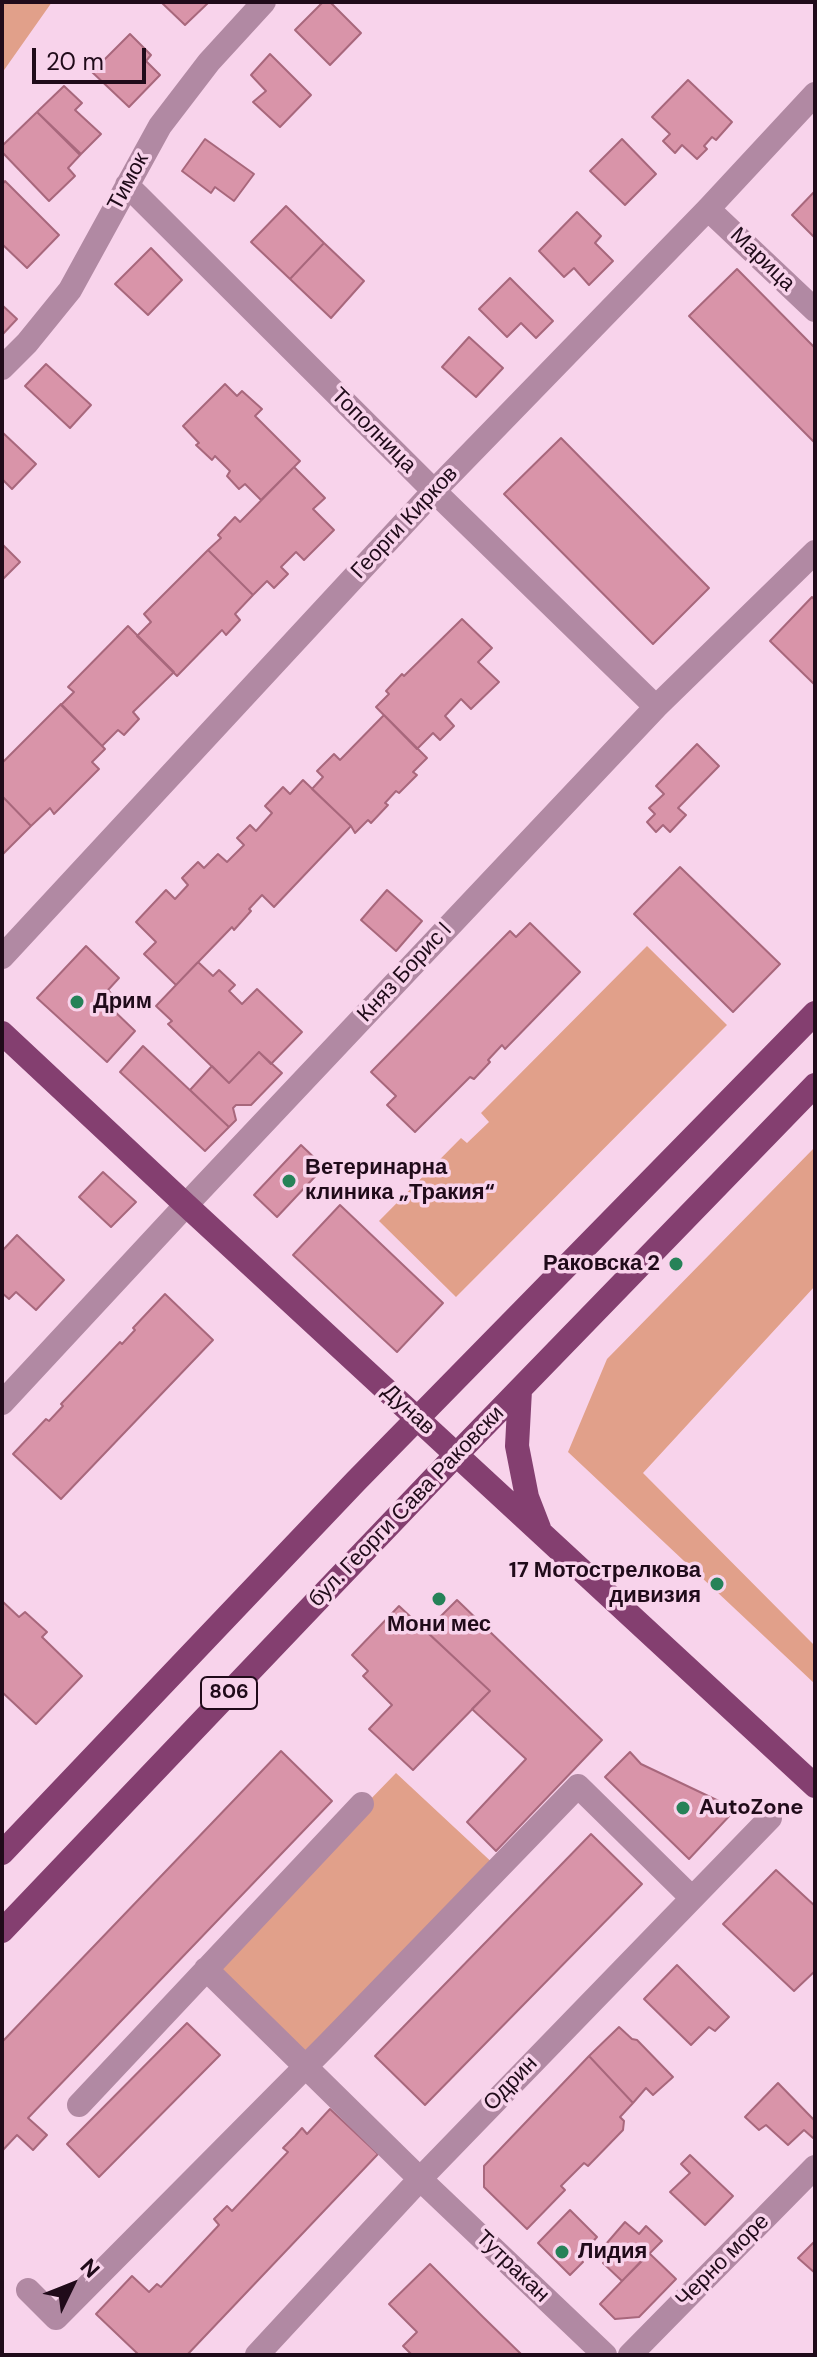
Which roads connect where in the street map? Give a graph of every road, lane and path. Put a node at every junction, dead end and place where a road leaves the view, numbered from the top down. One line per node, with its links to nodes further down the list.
1 (264, 2): 3 (street, Тимок)
2 (815, 94): 4 (street, Георги Кирков)
3 (127, 185): 6 (street, Тимок); 7 (street, Тополница)
4 (708, 209): 5 (street, Марица); 7 (street, Георги Кирков)
5 (815, 310)
6 (2, 368)
7 (434, 491): 9 (street, Тополница); 10 (street, Георги Кирков)
8 (815, 552): 9 (street, Княз Борис I)
9 (656, 707): 14 (street, Княз Борис I)
10 (2, 957)
11 (815, 1013): 17 (main road, 806)
12 (2, 1033): 14 (main road, Дунав)
13 (815, 1085): 15 (main road, бул. Георги Сава Раковски / 806)
14 (186, 1205): 16 (street, Княз Борис I); 17 (main road, Дунав)
15 (520, 1390): 18 (main road, бул. Георги Сава Раковски / 806); 19 (main road)
16 (2, 1403)
17 (417, 1419): 18 (main road, Дунав); 23 (main road, 806)
18 (456, 1455): 19 (main road, Дунав); 25 (main road, бул. Георги Сава Раковски / 806)
19 (541, 1534): 20 (main road, Дунав)
20 (815, 1786)
21 (362, 1804): 26 (street)
22 (770, 1818): 24 (street, Одрин)
23 (2, 1853)
24 (692, 1898): 27 (street); 30 (street, Одрин)
25 (2, 1931)
26 (206, 1969): 27 (street, Тутракан); 28 (street)
27 (304, 2067): 30 (street, Тутракан); 31 (street)
28 (79, 2105)
29 (815, 2167): 34 (street, Черно море)
30 (420, 2179): 32 (street, Одрин); 33 (street, Тутракан)
31 (28, 2290)
32 (257, 2355)
33 (605, 2355)
34 (630, 2355)

